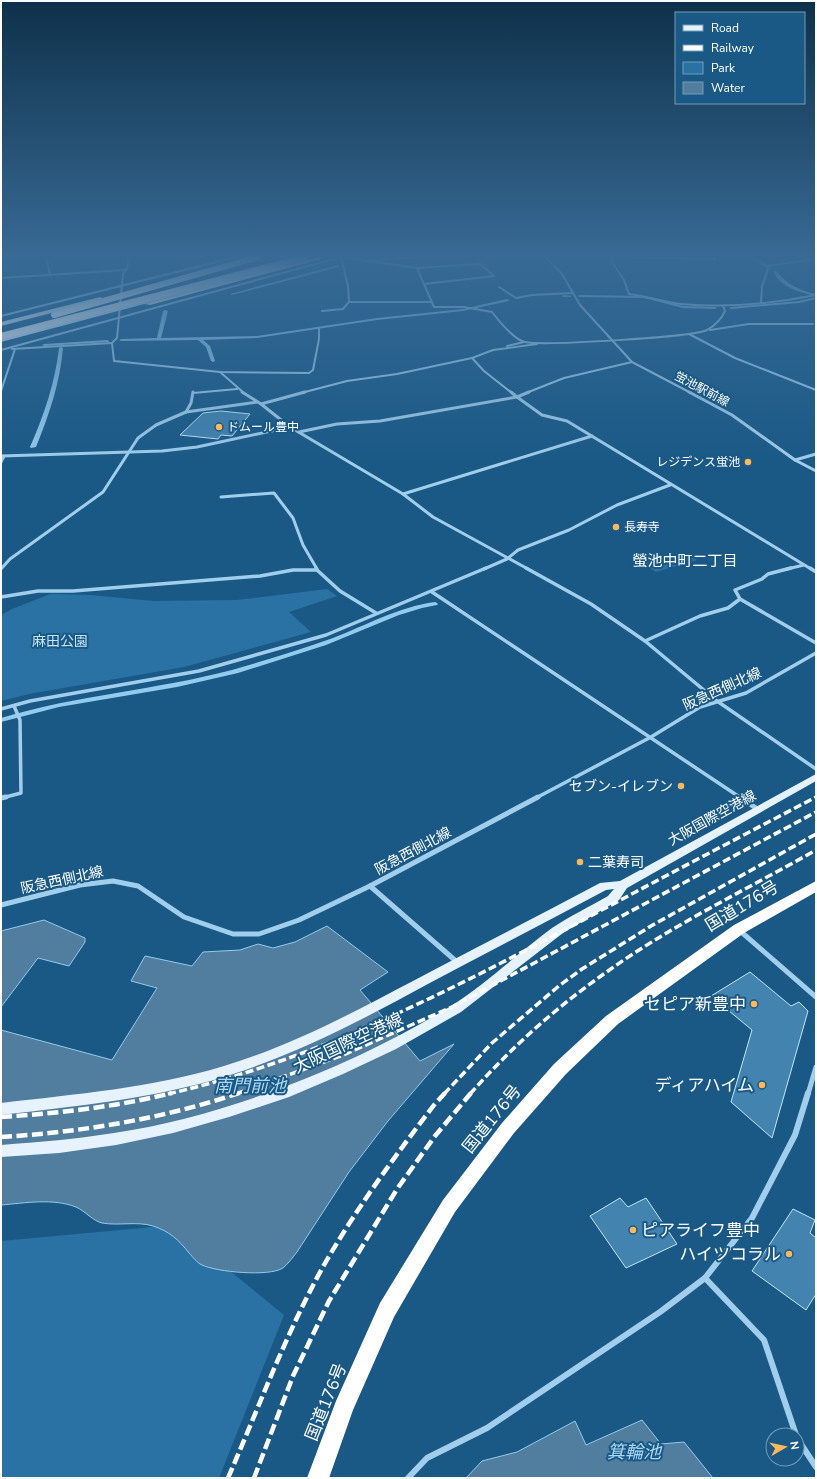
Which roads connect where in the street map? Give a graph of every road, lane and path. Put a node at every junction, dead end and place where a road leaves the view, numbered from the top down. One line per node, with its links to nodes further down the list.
1 (39, 326): 13 (highway, bridge)
2 (55, 326): 15 (main road)
3 (80, 326): 19 (highway)
4 (88, 326): 19 (street)
5 (119, 326): 17 (street)
6 (503, 326): 16 (street)
7 (599, 326): 14 (street, 蛍池駅前線)
8 (713, 326): 11 (street)
9 (736, 326): 11 (street)
10 (319, 328): 24 (street)
11 (706, 331): 12 (street)
12 (688, 334): 14 (street); 26 (street)
13 (1, 336)
14 (610, 339): 18 (street); 23 (street, 蛍池駅前線)
15 (1, 340)
16 (524, 342): 18 (street); 21 (street)
17 (112, 343): 20 (street); 24 (street)
18 (549, 343): 21 (street)
19 (2, 348): 20 (street)
20 (15, 349): 27 (street)
21 (493, 350): 22 (street)
22 (472, 358): 28 (street); 29 (street)
23 (632, 362): 28 (street); 37 (street, 蛍池駅前線)
24 (220, 372): 25 (street)
25 (237, 389): 29 (street); 30 (street)
26 (816, 390)
27 (1, 391)
28 (517, 396): 32 (street); 33 (street)
29 (259, 403): 30 (street); 31 (street)
30 (186, 412): 34 (street)
31 (290, 427): 32 (street); 34 (street)
32 (299, 432): 41 (street)
33 (592, 436): 40 (street); 41 (street)
34 (131, 452): 36 (street); 45 (street)
35 (816, 454): 37 (street)
36 (2, 456): 38 (street)
37 (796, 460): 39 (street, 蛍池駅前線)
38 (1, 462)
39 (816, 471)
40 (670, 485): 43 (street); 44 (street)
41 (403, 494): 43 (street)
42 (221, 497): 46 (street)
43 (508, 559): 48 (street); 52 (street)
44 (804, 565): 47 (street); 50 (street)
45 (1, 569)
46 (317, 570): 49 (street); 51 (street)
47 (816, 572)
48 (432, 592): 51 (street); 58 (street)
49 (1, 597)
50 (740, 599): 52 (street); 53 (street)
51 (376, 613): 56 (street)
52 (645, 641): 55 (street)
53 (816, 643)
54 (816, 654): 55 (street, 阪急西側北線)
55 (717, 700): 58 (street, 阪急西側北線); 59 (street)
56 (14, 706): 57 (street); 61 (street)
57 (1, 710)
58 (651, 737): 62 (street); 64 (street, 阪急西側北線)
59 (816, 769)
60 (816, 777): 62 (main road, 大阪国際空港線)
61 (1, 798)
62 (759, 810): 63 (main road, 大阪国際空港線)
63 (622, 885): 68 (main road, 大阪国際空港線); 72 (main road, 大阪国際空港線)
64 (370, 886): 66 (street, 阪急西側北線); 68 (street)
65 (815, 887): 67 (highway, 国道176号)
66 (1, 905)
67 (739, 929): 69 (street); 77 (highway, 国道176号)
68 (458, 963): 71 (main road, 大阪国際空港線)
69 (816, 997)
70 (816, 1067): 73 (street)
71 (1, 1109)
72 (1, 1151)
73 (706, 1278): 74 (street); 78 (street)
74 (793, 1427)
75 (805, 1450): 76 (street)
76 (816, 1467)
77 (318, 1478)
78 (408, 1478)

